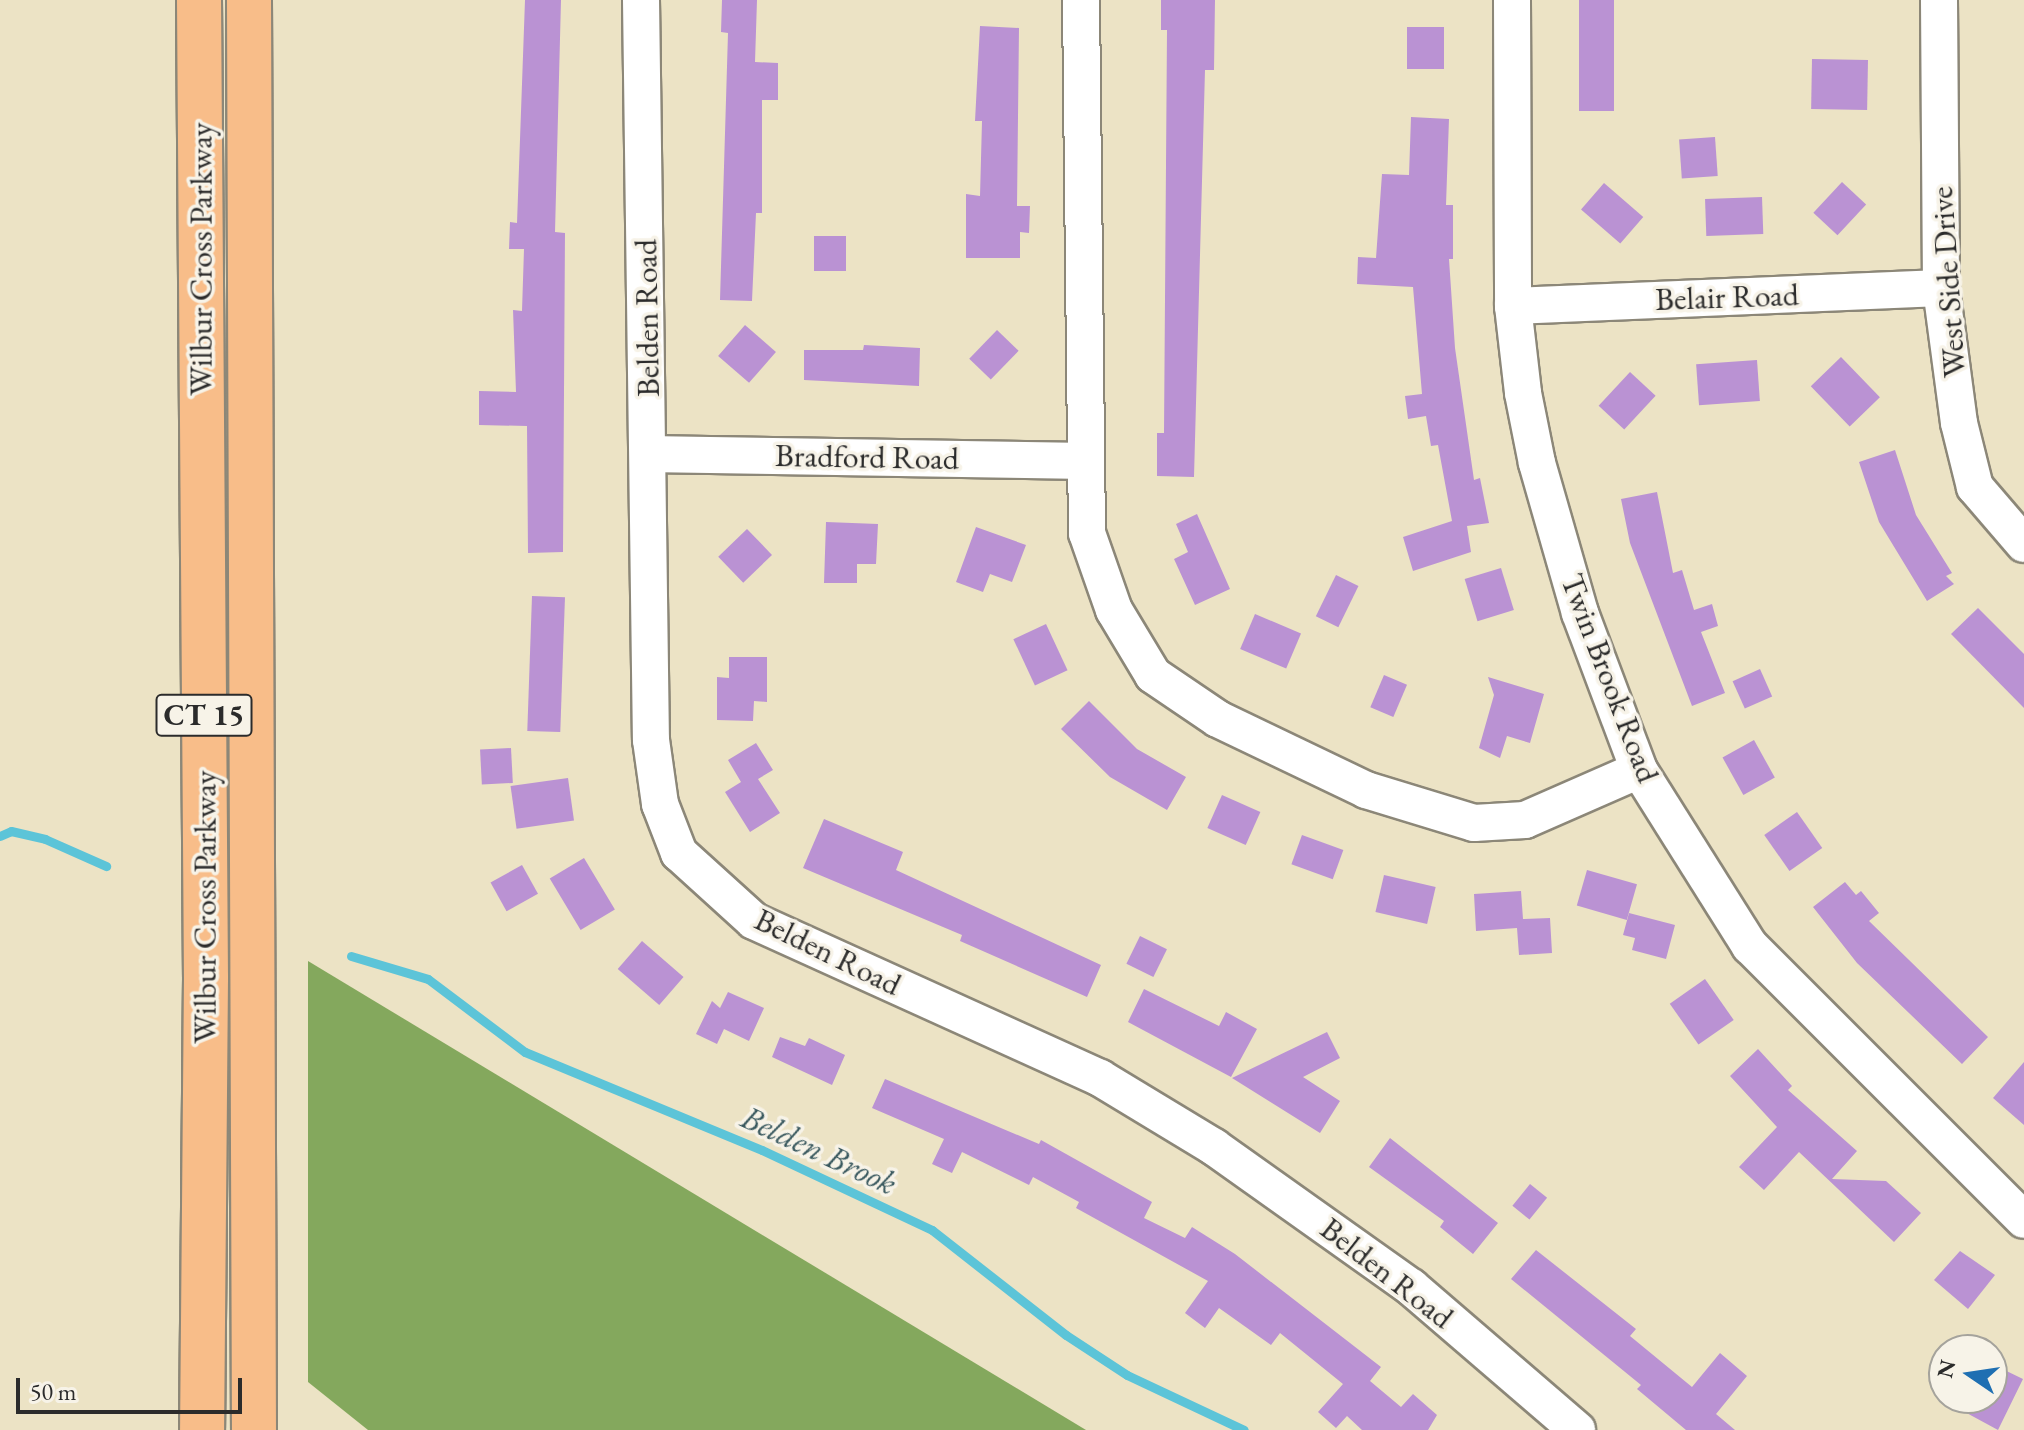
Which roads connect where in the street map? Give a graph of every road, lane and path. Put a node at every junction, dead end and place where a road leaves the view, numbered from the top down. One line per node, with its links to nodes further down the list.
1 (199, 0): 14 (highway, Wilbur Cross Parkway / CT 15)
2 (249, 0): 15 (highway, Wilbur Cross Parkway / CT 15)
3 (641, 0): 9 (street, Belden Road)
4 (1081, 0): 10 (street)
5 (1512, 0): 8 (street, Twin Brook Road)
6 (1939, 0): 7 (street, West Side Drive)
7 (1941, 288): 8 (street, Belair Road); 11 (street, West Side Drive)
8 (1513, 306): 12 (street, Twin Brook Road)
9 (649, 454): 10 (street, Bradford Road); 16 (street, Belden Road)
10 (1086, 461): 12 (street)
11 (2024, 544)
12 (1639, 770): 13 (street, Twin Brook Road)
13 (2024, 1220)
14 (202, 1430)
15 (254, 1430)
16 (1577, 1430)

